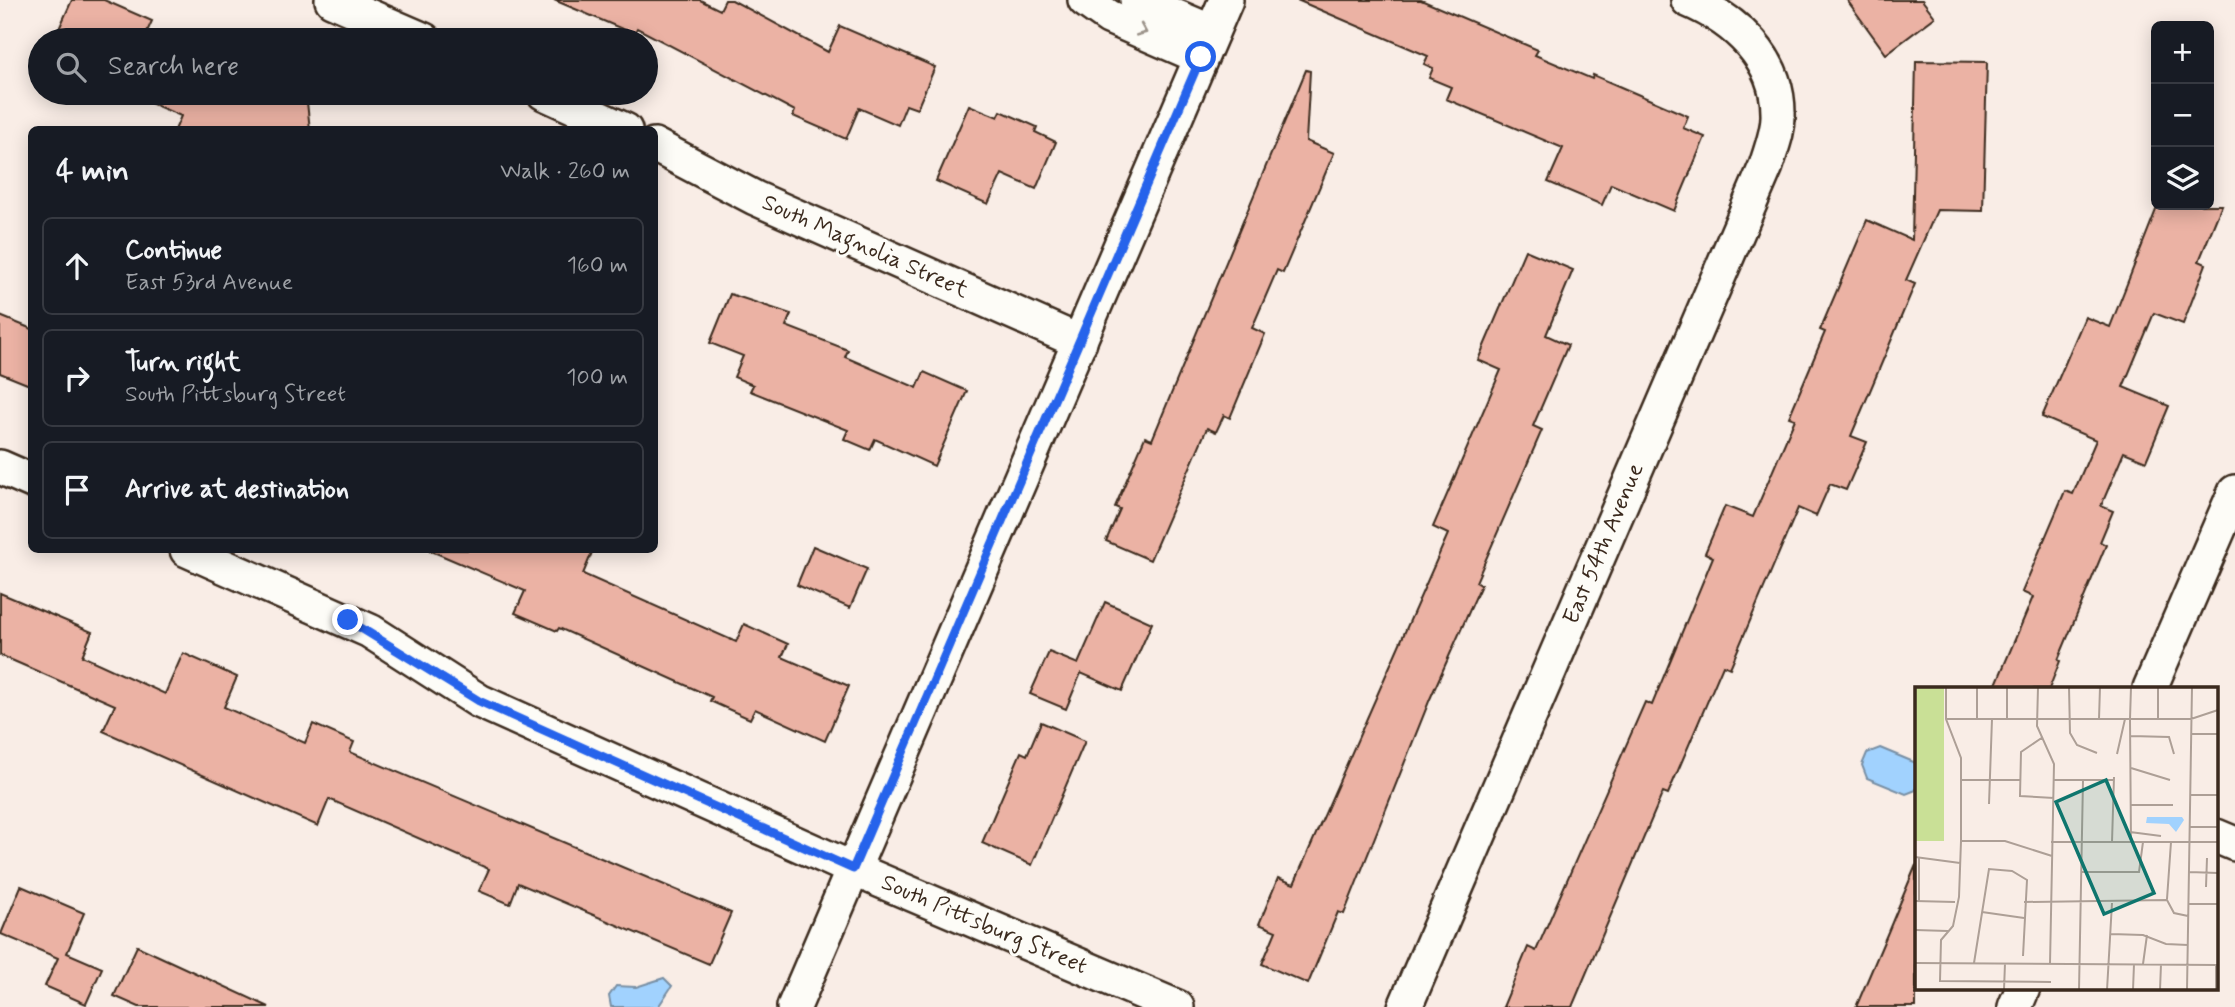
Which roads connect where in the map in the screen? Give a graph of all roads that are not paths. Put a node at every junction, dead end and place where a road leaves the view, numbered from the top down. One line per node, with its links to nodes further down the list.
1 (332, 0): 6 (street)
2 (1085, 0): 7 (street, one-way to 7)
3 (1137, 0): 7 (street)
4 (1226, 0): 7 (street)
5 (1688, 0): 23 (street, East 54th Avenue)
6 (396, 28)
7 (1206, 45): 11 (street)
8 (570, 105): 9 (street)
9 (616, 126)
10 (658, 147): 11 (street, South Magnolia Street)
11 (1080, 342): 19 (street)
12 (0, 467): 13 (street)
13 (28, 479)
14 (2235, 492): 16 (street)
15 (194, 553): 19 (street, South Pittsburg Street)
16 (2150, 687)
17 (2218, 837): 18 (street)
18 (2235, 845)
19 (853, 869): 21 (street); 22 (street, South Pittsburg Street)
20 (2022, 990): 24 (street)
21 (794, 1007)
22 (1177, 1007)
23 (1405, 1007)
24 (2015, 1007)

